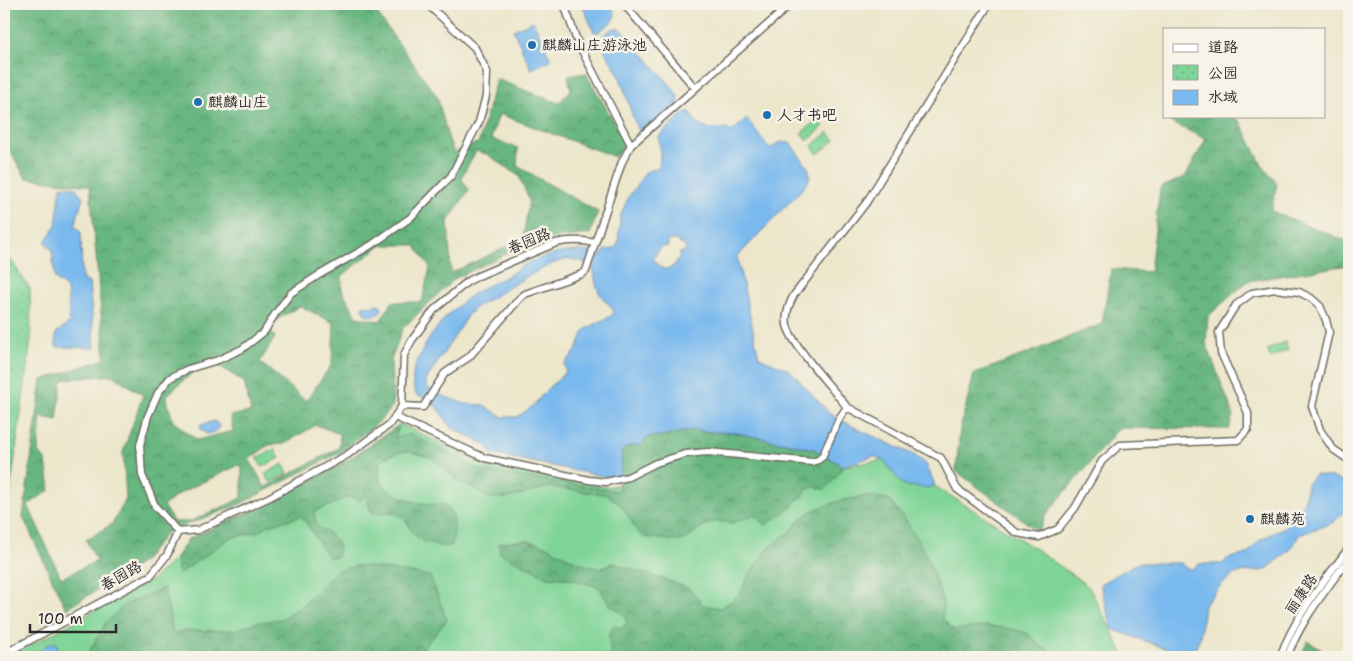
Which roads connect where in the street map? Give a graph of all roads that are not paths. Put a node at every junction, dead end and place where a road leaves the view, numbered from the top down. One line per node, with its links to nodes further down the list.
1 (427, 4): 13 (street)
2 (564, 4): 7 (street)
3 (624, 4): 6 (street)
4 (791, 4): 6 (street)
5 (989, 4): 10 (street)
6 (695, 88): 7 (street)
7 (631, 145): 8 (street)
8 (596, 243): 9 (street); 9 (street, 春园路)
9 (402, 406): 11 (street)
10 (847, 407): 11 (street); 12 (street)
11 (395, 417): 13 (street)
12 (1349, 460)
13 (178, 532): 16 (street, 春园路)
14 (1349, 548): 17 (street, 丽康路)
15 (1349, 558): 18 (street, 丽康路)
16 (4, 654)
17 (1280, 657)
18 (1287, 657)

